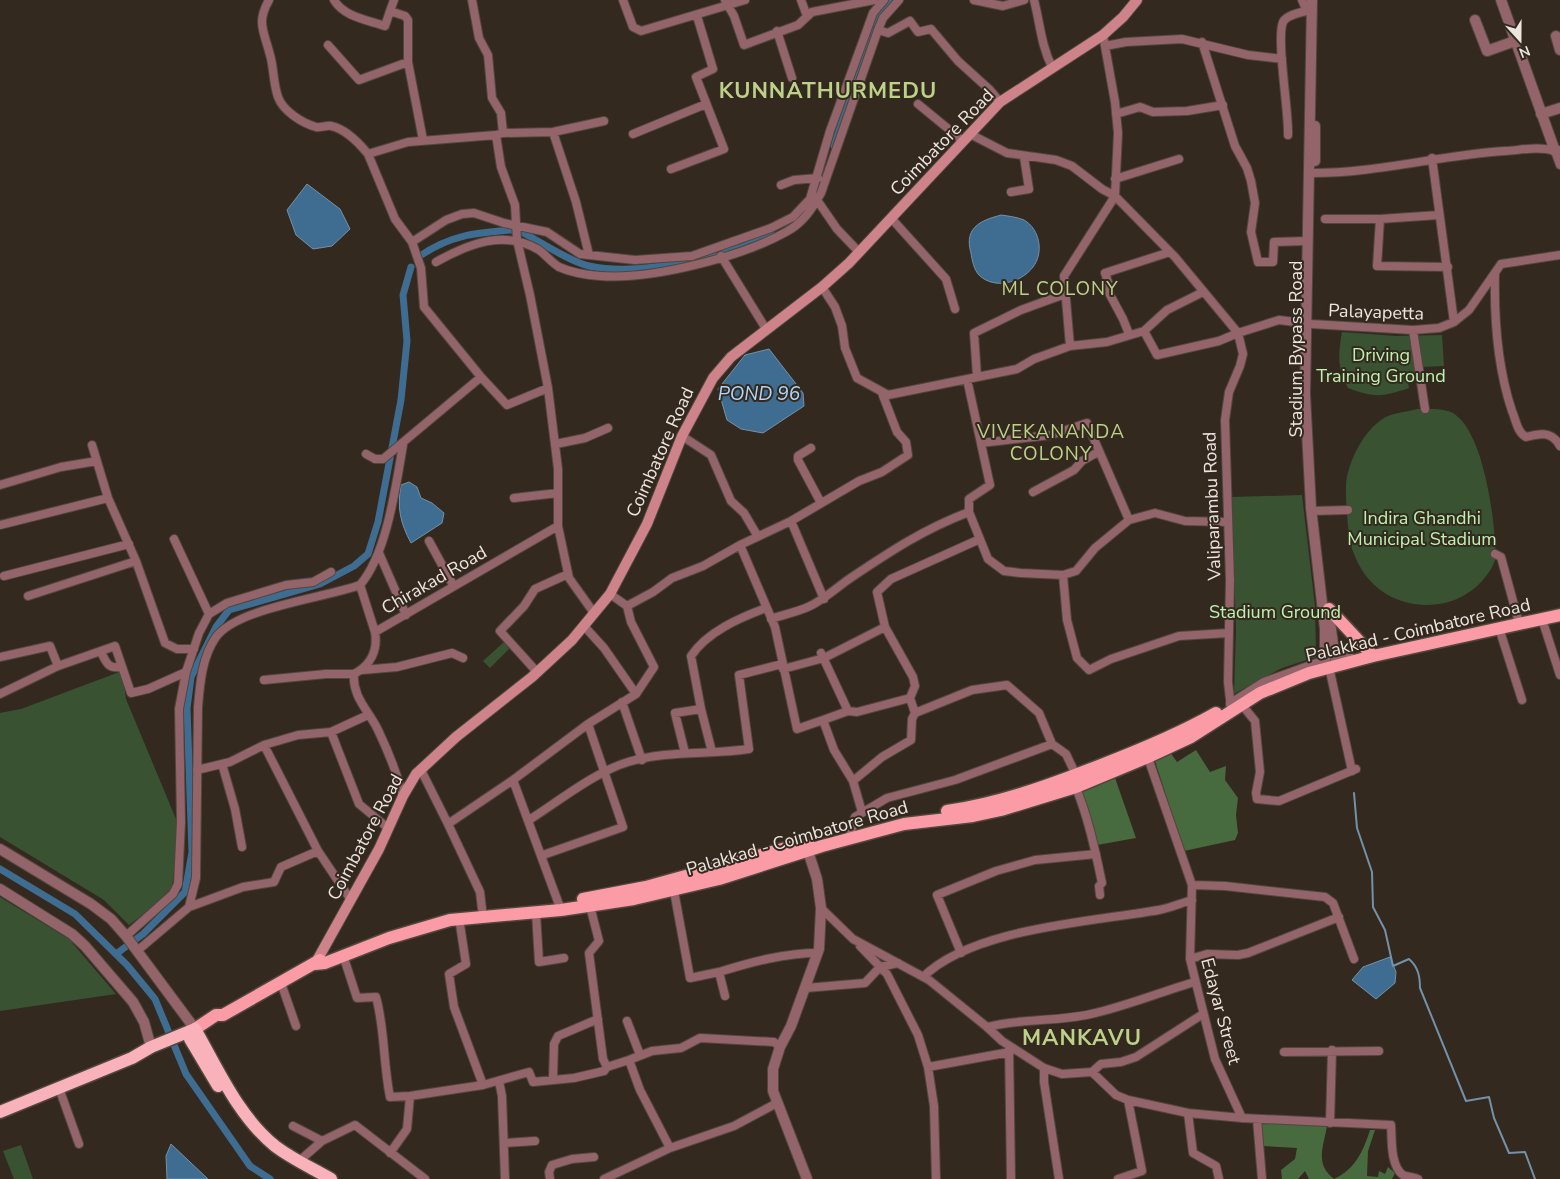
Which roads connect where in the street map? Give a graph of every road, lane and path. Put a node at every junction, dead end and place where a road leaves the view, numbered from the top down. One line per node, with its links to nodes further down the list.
1 (269, 0): 52 (street)
2 (334, 0): 20 (street)
3 (394, 0): 20 (street)
4 (472, 0): 46 (street)
5 (623, 0): 21 (street)
6 (745, 0): 18 (street)
7 (802, 0): 22 (street)
8 (874, 0): 22 (street)
9 (884, 0): 59 (street)
10 (899, 0): 24 (street)
11 (974, 0): 12 (street)
12 (1024, 0)
13 (1034, 0): 35 (street)
14 (1137, 0): 26 (main road, Coimbatore Road)
15 (1302, 0): 19 (street)
16 (1318, 0): 58 (street, Stadium Bypass Road)
17 (1501, 0): 28 (street)
18 (726, 4): 21 (street); 25 (street)
19 (1310, 7): 33 (street); 58 (street, Stadium Bypass Road)
20 (390, 11): 34 (street)
21 (696, 16): 38 (street)
22 (807, 16): 25 (street)
23 (1475, 20): 28 (street)
24 (878, 30): 37 (street); 59 (street)
25 (778, 31): 36 (street)
26 (1103, 35): 31 (street); 35 (main road, Coimbatore Road)
27 (1556, 36): 32 (street)
28 (1515, 41): 43 (street)
29 (1202, 42): 31 (street); 33 (street); 40 (street)
30 (328, 45): 34 (street)
31 (1105, 46): 42 (street)
32 (1560, 50)
33 (1282, 59): 48 (street)
34 (408, 62): 50 (street)
35 (1052, 67): 37 (main road, Coimbatore Road)
36 (792, 78)
37 (1000, 102): 49 (main road, Coimbatore Road)
38 (706, 104): 47 (street); 57 (street)
39 (918, 104): 49 (street)
40 (1223, 105): 42 (street); 71 (street)
41 (1560, 108): 43 (street)
42 (1116, 114): 60 (street)
43 (1541, 114): 51 (street)
44 (604, 121): 45 (street)
45 (553, 132): 46 (street); 75 (street)
46 (500, 134): 50 (street); 69 (street)
47 (633, 134)
48 (1288, 135)
49 (966, 138): 53 (street); 66 (main road, Coimbatore Road)
50 (422, 140): 52 (street)
51 (1557, 150): 54 (street); 56 (street)
52 (368, 154): 72 (street)
53 (1024, 157): 62 (street); 63 (street)
54 (1432, 158): 58 (street); 65 (street)
55 (1179, 159): 60 (street)
56 (1560, 165)
57 (671, 170)
58 (1311, 173): 71 (street, Stadium Bypass Road); 86 (street, Stadium Bypass Road)
59 (822, 174): 61 (street); 64 (street); 75 (street)
60 (1115, 179): 63 (street)
61 (781, 185)
62 (1010, 192)
63 (1115, 196): 74 (street); 83 (street)
64 (817, 200): 73 (street); 77 (street)
65 (1439, 215): 67 (street); 79 (street)
66 (891, 218): 73 (main road, Coimbatore Road); 84 (street)
67 (1380, 218): 68 (street); 79 (street)
68 (1325, 219)
69 (516, 226): 70 (street); 72 (street); 75 (street)
70 (517, 240): 77 (street); 78 (street); 96 (street)
71 (1307, 241): 86 (street, Stadium Bypass Road)
72 (412, 242): 94 (street)
73 (859, 252): 81 (main road, Coimbatore Road)
74 (1170, 252): 82 (street); 91 (street)
75 (588, 255)
76 (1560, 255): 80 (street, Palayapetta)
77 (721, 256): 87 (street)
78 (436, 262)
79 (1448, 267): 85 (street)
80 (1495, 272): 85 (street, Palayapetta); 105 (street)
81 (822, 287): 87 (main road, Coimbatore Road); 97 (street)
82 (1203, 292): 89 (street); 90 (street)
83 (1065, 294): 92 (street); 93 (street)
84 (955, 309)
85 (1454, 322): 88 (street, Palayapetta)
86 (1308, 324): 88 (street, Palayapetta); 90 (street, Palayapetta); 116 (street, Stadium Bypass Road)
87 (766, 329): 100 (main road, Coimbatore Road)
88 (1413, 330): 98 (street)
89 (1144, 331): 90 (street, Palayapetta); 91 (street)
90 (1238, 333): 121 (street, Valiparambu Road)
91 (1129, 334): 92 (street)
92 (1070, 346): 93 (street)
93 (977, 376): 95 (street)
94 (481, 377): 96 (street); 104 (street)
95 (967, 379): 97 (street); 101 (street)
96 (548, 388): 102 (street)
97 (882, 393): 115 (street)
98 (1425, 409)
99 (608, 428): 102 (street)
100 (682, 436): 124 (street); 139 (main road, Coimbatore Road)
101 (981, 443): 107 (street); 118 (street)
102 (556, 444): 112 (street)
103 (92, 445): 109 (street)
104 (403, 445): 108 (street); 130 (street)
105 (1560, 446)
106 (811, 448): 115 (street)
107 (1098, 452): 111 (street); 119 (street)
108 (366, 454)
109 (97, 461): 110 (street); 113 (street)
110 (0, 485)
111 (1033, 492)
112 (558, 493): 114 (street); 123 (street)
113 (108, 498): 122 (street); 128 (street)
114 (514, 498)
115 (821, 503): 120 (street)
116 (1314, 510): 117 (street); 144 (street, Stadium Bypass Road); 163 (street)
117 (1348, 510)
118 (969, 512): 126 (street); 141 (street)
119 (1129, 520): 121 (street); 135 (street)
120 (791, 521): 124 (street); 141 (street)
121 (1228, 522): 156 (street, Valiparambu Road)
122 (0, 525)
123 (558, 526): 134 (street); 138 (street, Chirakad Road)
124 (757, 535): 129 (street)
125 (174, 539): 146 (street)
126 (980, 539): 135 (street); 153 (street)
127 (429, 541): 138 (street)
128 (128, 544): 132 (street); 136 (street)
129 (740, 545): 142 (street); 143 (street)
130 (379, 553): 137 (street); 147 (street)
131 (1496, 554): 151 (street)
132 (136, 561): 140 (street); 157 (street)
133 (331, 572): 146 (street)
134 (568, 574): 145 (street); 169 (street)
135 (1063, 575): 156 (street)
136 (4, 576)
137 (360, 585): 155 (street); 193 (street)
138 (453, 586): 147 (street, Chirakad Road)
139 (610, 594): 142 (street); 145 (main road, Coimbatore Road)
140 (28, 596)
141 (824, 599): 149 (street)
142 (627, 606): 174 (street)
143 (766, 608): 149 (street); 179 (street)
144 (1329, 610): 160 (main road); 160 (street, Stadium Bypass Road)
145 (594, 613): 152 (main road, Coimbatore Road)
146 (209, 614): 157 (street)
147 (406, 615): 155 (street, Chirakad Road)
148 (1560, 615): 150 (main road, Palakkad - Coimbatore Road)
149 (771, 619): 166 (street)
150 (1542, 619): 151 (main road, Palakkad - Coimbatore Road); 171 (street)
151 (1519, 624): 154 (main road, Palakkad - Coimbatore Road)
152 (584, 626): 169 (main road, Coimbatore Road); 174 (street)
153 (885, 627): 159 (street); 175 (street)
154 (1500, 628): 160 (main road, Palakkad - Coimbatore Road); 176 (street)
155 (375, 632): 167 (street, Chirakad Road)
156 (1228, 632): 178 (street, Valiparambu Road)
157 (194, 649): 168 (street)
158 (101, 652): 164 (street); 165 (street); 165 (street)
159 (823, 655): 166 (street); 180 (street)
160 (1373, 656): 163 (main road, Palakkad - Coimbatore Road)
161 (0, 657): 164 (street)
162 (463, 658): 167 (street)
163 (1327, 664): 178 (main road, Palakkad - Coimbatore Road); 178 (street)
164 (58, 666): 173 (street)
165 (120, 667): 168 (street)
166 (783, 667): 183 (street); 188 (street)
167 (362, 670): 170 (street)
168 (186, 672): 226 (street)
169 (537, 672): 194 (main road, Coimbatore Road)
170 (354, 674): 172 (street); 182 (street)
171 (1560, 675)
172 (264, 680)
173 (0, 694)
174 (636, 694): 177 (street)
175 (910, 698): 180 (street); 181 (street)
176 (1522, 700)
177 (622, 702): 184 (street); 191 (street)
178 (1234, 707): 189 (main road, Palakkad - Coimbatore Road)
179 (701, 709): 188 (street); 190 (street)
180 (848, 711): 183 (street)
181 (915, 714): 186 (street); 198 (street)
182 (368, 715): 185 (street); 199 (street)
183 (822, 720): 198 (street)
184 (588, 724): 195 (street); 196 (street)
185 (331, 732): 187 (street); 203 (street)
186 (1052, 744): 197 (street); 200 (street)
187 (264, 745): 192 (street); 208 (street)
188 (712, 752): 190 (street)
189 (1146, 752): 197 (main road, Palakkad - Coimbatore Road); 211 (street, Edayar Street)
190 (685, 753): 191 (street)
191 (642, 760): 195 (street)
192 (222, 764): 193 (street); 205 (street)
193 (197, 770): 220 (street)
194 (421, 770): 199 (main road, Coimbatore Road); 202 (street)
195 (604, 773): 201 (street); 210 (street)
196 (513, 780): 201 (street); 202 (street)
197 (1074, 780): 204 (main road, Palakkad - Coimbatore Road); 209 (street)
198 (853, 781): 200 (street)
199 (403, 796): 203 (main road, Coimbatore Road)
200 (862, 812): 204 (street)
201 (529, 820): 210 (street)
202 (448, 824): 222 (street)
203 (388, 828): 216 (main road, Coimbatore Road)
204 (850, 834): 206 (main road, Palakkad - Coimbatore Road)
205 (242, 847)
206 (807, 847): 213 (main road, Palakkad - Coimbatore Road); 214 (main road, Palakkad - Coimbatore Road); 221 (street)
207 (0, 849): 226 (street)
208 (318, 852): 216 (street); 220 (street)
209 (1096, 854): 215 (street); 230 (street)
210 (543, 855): 218 (street)
211 (1192, 885): 217 (street, Edayar Street); 224 (street)
212 (0, 889): 252 (street)
213 (674, 891): 214 (main road, Palakkad - Coimbatore Road); 238 (street)
214 (633, 894): 218 (main road, Palakkad - Coimbatore Road); 219 (main road, Palakkad - Coimbatore Road)
215 (1100, 895)
216 (351, 900): 236 (main road, Coimbatore Road)
217 (1192, 900): 230 (street); 233 (street, Edayar Street)
218 (560, 906): 219 (main road, Palakkad - Coimbatore Road); 222 (main road, Palakkad - Coimbatore Road); 223 (main road, Palakkad - Coimbatore Road)
219 (590, 906): 245 (street)
220 (188, 907): 228 (street)
221 (821, 908): 227 (street); 229 (street)
222 (482, 909): 236 (main road, Palakkad - Coimbatore Road)
223 (536, 913): 225 (main road, Palakkad - Coimbatore Road); 232 (street)
224 (1339, 917): 233 (street); 234 (street)
225 (459, 918): 231 (main road, Palakkad - Coimbatore Road); 264 (street)
226 (126, 936): 228 (street)
227 (853, 939): 235 (street); 237 (street)
228 (137, 951): 249 (street)
229 (818, 953): 238 (street); 242 (street)
230 (961, 953): 239 (street)
231 (342, 955): 236 (main road, Palakkad - Coimbatore Road); 266 (street)
232 (564, 958)
233 (1190, 959): 240 (street, Edayar Street)
234 (1354, 959)
235 (898, 963): 237 (street); 239 (street)
236 (315, 964): 241 (main road, Palakkad - Coimbatore Road)
237 (880, 967): 242 (street); 259 (street)
238 (720, 972): 243 (street)
239 (923, 977): 248 (street)
240 (1195, 982): 244 (street, Edayar Street); 248 (street)
241 (281, 983): 247 (street); 249 (main road, Palakkad - Coimbatore Road)
242 (806, 988): 250 (street)
243 (725, 996)
244 (1203, 1014): 261 (street); 271 (street, Edayar Street)
245 (598, 1019): 258 (street); 262 (street)
246 (627, 1021): 256 (street)
247 (296, 1026)
248 (987, 1027): 251 (street)
249 (190, 1035): 252 (highway, Palakkad - Coimbatore Road); 274 (highway)
250 (780, 1047): 256 (street); 268 (street)
251 (1009, 1049): 259 (street); 260 (street); 293 (street)
252 (152, 1050): 265 (highway, Palakkad - Coimbatore Road)
253 (1332, 1050): 254 (street); 255 (street); 273 (street)
254 (1379, 1051)
255 (1284, 1052)
256 (640, 1056): 257 (street)
257 (629, 1060): 258 (street); 280 (street)
258 (607, 1067): 262 (street)
259 (928, 1067): 292 (street)
260 (1044, 1068): 261 (street); 294 (street)
261 (1092, 1072): 267 (street)
262 (553, 1079): 263 (street)
263 (498, 1081): 264 (street); 278 (street)
264 (483, 1085): 266 (street)
265 (59, 1088): 269 (highway, Palakkad - Coimbatore Road); 279 (street)
266 (410, 1096): 281 (street)
267 (1128, 1100): 270 (street); 284 (street)
268 (777, 1103): 280 (street); 291 (street)
269 (0, 1112)
270 (1188, 1113): 271 (street); 296 (street)
271 (1242, 1118): 272 (street)
272 (1257, 1119): 273 (street); 297 (street)
273 (1330, 1123): 298 (street)
274 (249, 1126): 283 (highway); 285 (highway)
275 (293, 1126): 277 (street)
276 (535, 1140): 278 (street)
277 (322, 1141): 281 (street); 283 (street)
278 (505, 1143): 288 (street)
279 (79, 1144)
280 (670, 1148): 290 (street)
281 (390, 1153): 287 (street)
282 (594, 1157): 289 (street)
283 (298, 1162): 286 (highway)
284 (1142, 1175): 295 (street)
285 (315, 1179)
286 (331, 1179)
287 (425, 1179)
288 (505, 1179)
289 (550, 1179)
290 (604, 1179)
291 (807, 1179)
292 (936, 1179)
293 (1011, 1179)
294 (1059, 1179)
295 (1118, 1179)
296 (1219, 1179)
297 (1262, 1179)
298 (1418, 1179)

